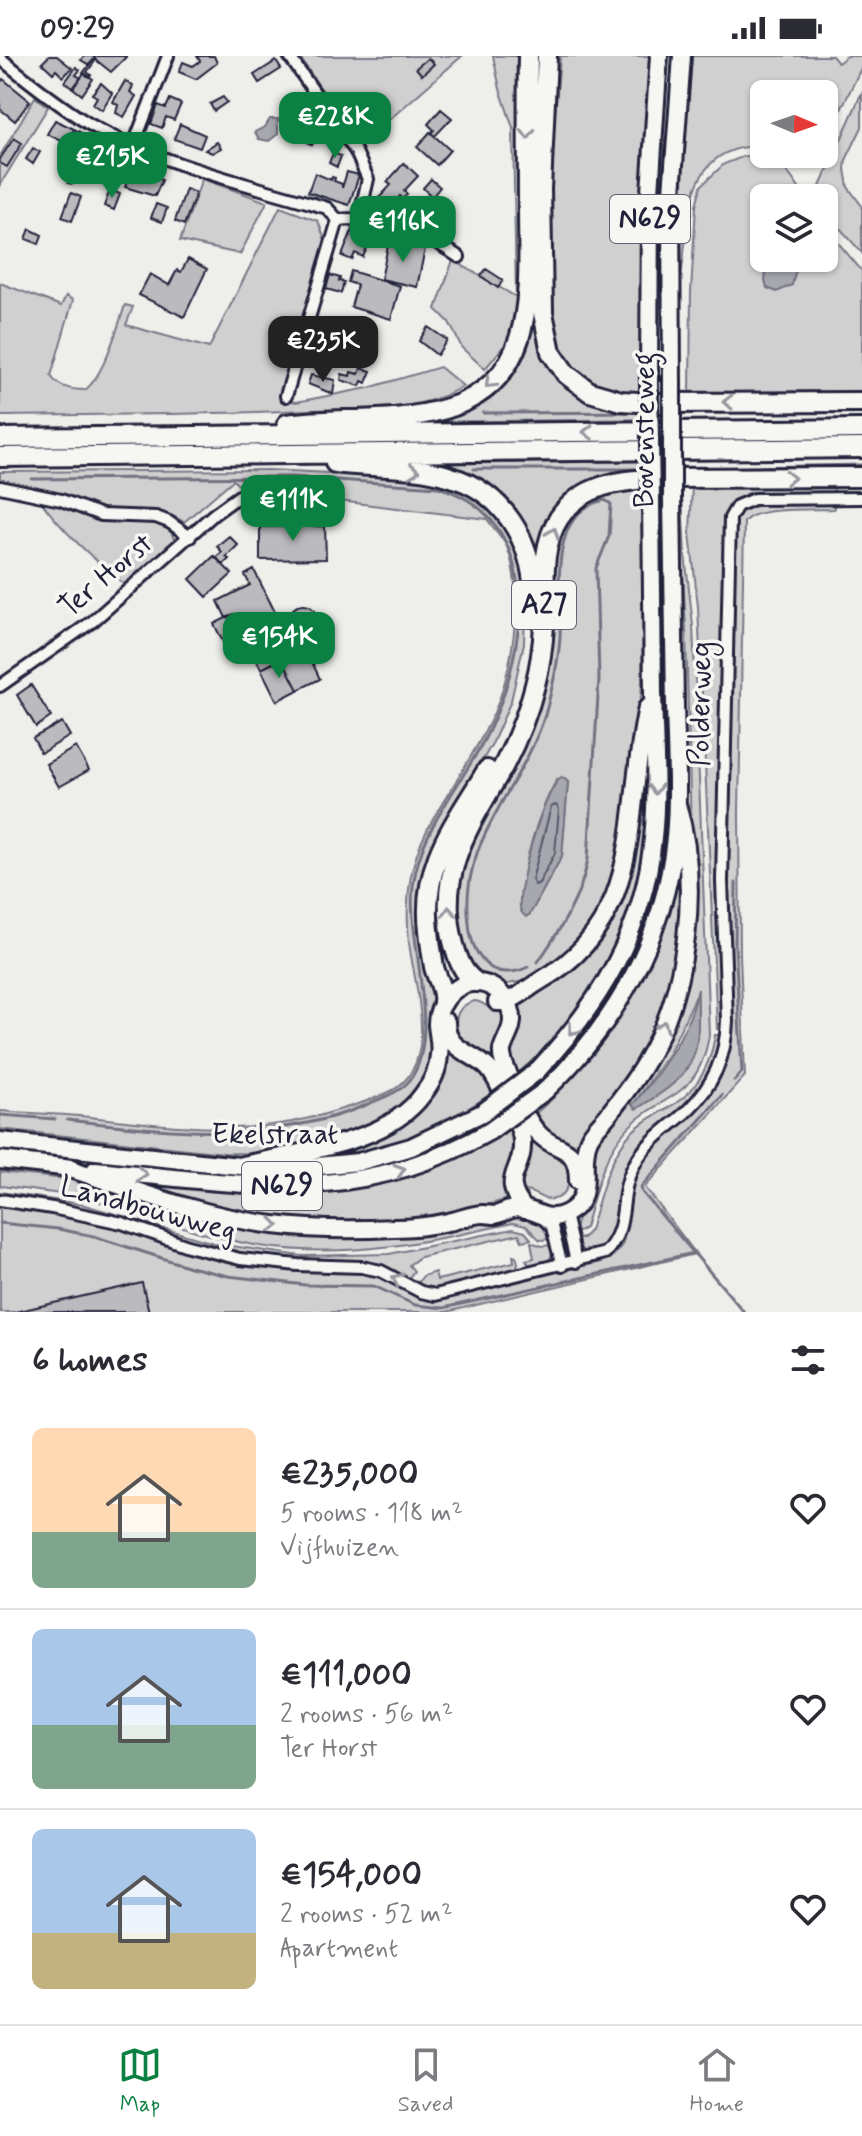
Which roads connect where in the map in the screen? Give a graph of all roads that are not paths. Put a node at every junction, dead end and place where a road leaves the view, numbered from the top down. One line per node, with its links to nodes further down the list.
1 (168, 56): 8 (street)
2 (289, 56): 9 (street)
3 (528, 56): 15 (highway, one-way to 15)
4 (547, 56): 13 (highway, one-way to 4)
5 (659, 56): 25 (main road, Bovensteweg / N629, bridge)
6 (682, 56): 27 (main road, Bovensteweg / N629, bridge)
7 (0, 58): 8 (street)
8 (134, 144): 10 (street)
9 (359, 218): 10 (street); 11 (street)
10 (338, 220): 12 (street)
11 (459, 257)
12 (286, 396)
13 (862, 402)
14 (862, 429): 15 (highway, one-way to 15)
15 (209, 436): 16 (highway)
16 (0, 438)
17 (862, 448): 18 (highway, A27)
18 (281, 455): 19 (highway, A27); 30 (highway, A27, one-way to 30)
19 (0, 457)
20 (862, 477): 28 (highway, A27, one-way to 20)
21 (0, 487): 24 (street)
22 (239, 496): 24 (street, Ter Horst)
23 (862, 498): 31 (street, Polderweg)
24 (190, 537): 26 (street, Ter Horst)
25 (653, 683): 29 (main road, N629); 34 (main road, Ekelstraat / N629, one-way to 34, bridge)
26 (0, 686)
27 (677, 804): 35 (main road, Ekelstraat / N629, one-way to 27, bridge); 37 (main road, N629, one-way to 27)
28 (476, 982): 29 (main road); 30 (main road)
29 (503, 996): 30 (main road); 37 (main road)
30 (449, 1000): 34 (main road, N629); 38 (main road)
31 (727, 1033): 39 (street, Landbouwweg)
32 (0, 1141): 34 (main road, Ekelstraat / N629)
33 (0, 1160): 35 (main road, Ekelstraat / N629)
34 (239, 1166)
35 (65, 1167): 38 (main road, N629, one-way to 38)
36 (0, 1200): 40 (street, Landbouwweg, one-way to 36)
37 (566, 1208): 38 (main road); 38 (main road); 39 (street)
38 (528, 1209): 40 (street)
39 (576, 1262): 40 (street, Landbouwweg)
40 (562, 1266)

